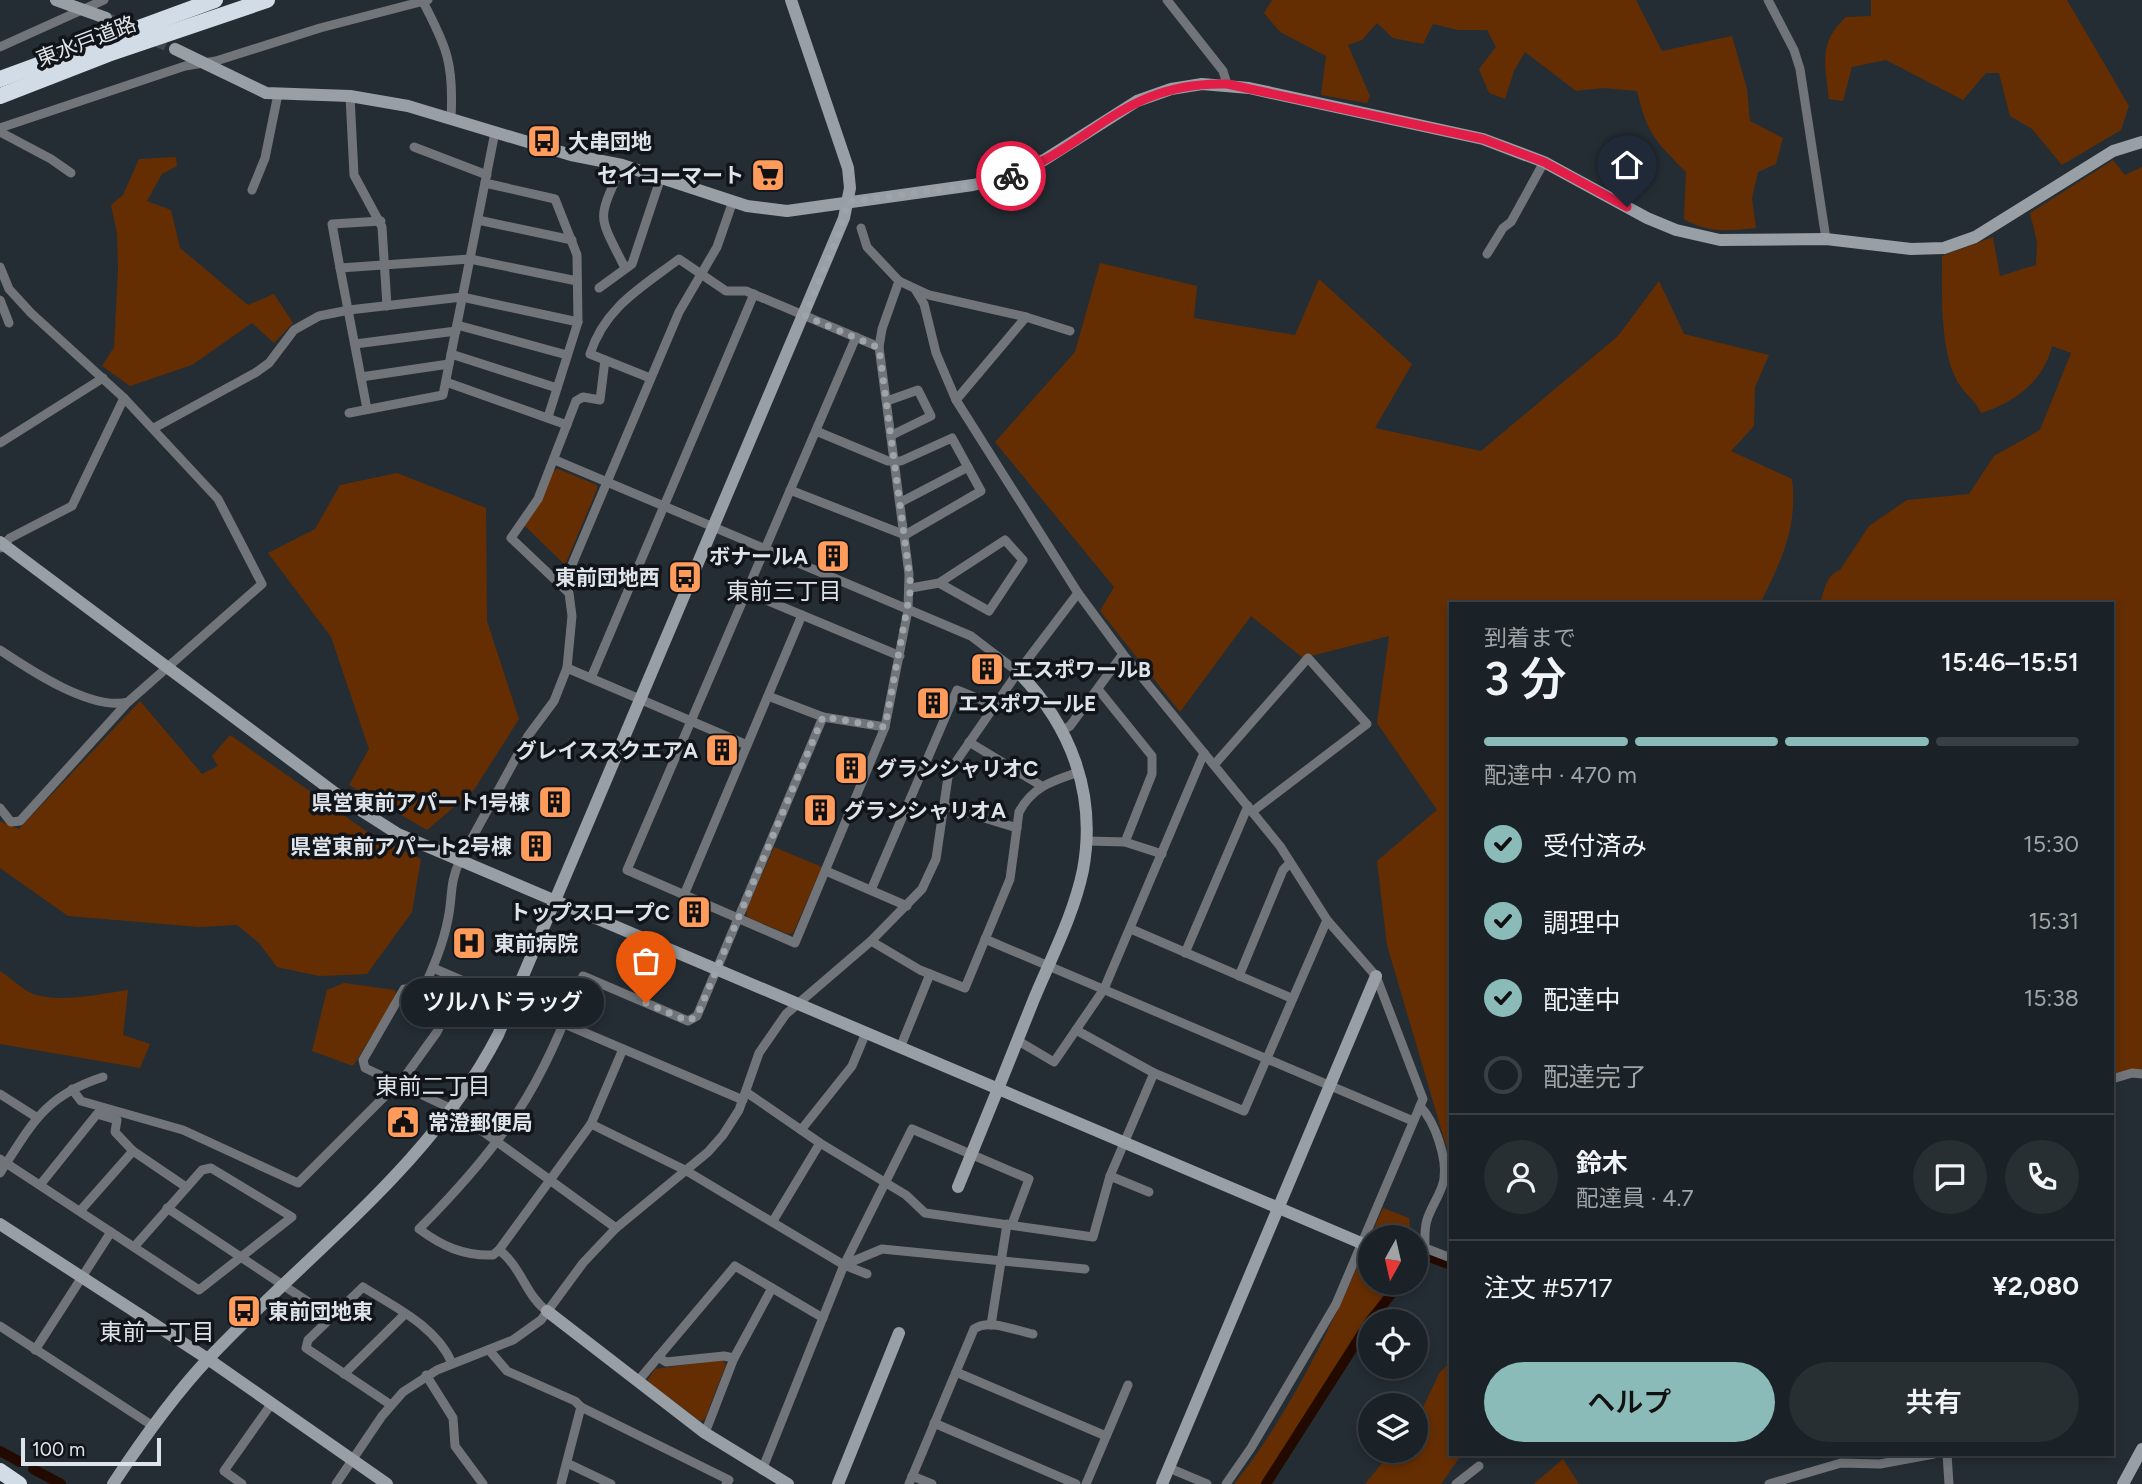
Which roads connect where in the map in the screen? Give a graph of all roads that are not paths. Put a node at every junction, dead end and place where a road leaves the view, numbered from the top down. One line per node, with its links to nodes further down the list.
1 (56, 0): 9 (street)
2 (104, 0): 9 (street)
3 (215, 0): 14 (highway, 東水戸道路)
4 (267, 0): 17 (highway, 東水戸道路)
5 (424, 0): 13 (street); 19 (street)
6 (791, 0): 31 (street)
7 (1167, 0): 15 (street)
8 (1768, 0): 35 (street)
9 (85, 9): 10 (street); 11 (street)
10 (106, 18)
11 (0, 47)
12 (175, 49): 13 (street)
13 (202, 63): 16 (street); 20 (street)
14 (0, 79)
15 (1227, 84): 24 (street); 31 (street)
16 (278, 94): 18 (street); 29 (street)
17 (0, 96)
18 (350, 96): 19 (street); 32 (street)
19 (451, 118): 21 (street)
20 (0, 130): 26 (street)
21 (495, 132): 25 (street); 28 (street)
22 (2142, 142): 35 (street)
23 (414, 147): 28 (street)
24 (1544, 162): 35 (street); 37 (street)
25 (622, 165): 27 (street); 42 (street)
26 (71, 173)
27 (661, 177): 30 (street); 42 (street)
28 (486, 179): 33 (street); 36 (street)
29 (252, 190)
30 (733, 201): 31 (street); 43 (street)
31 (848, 202): 54 (street)
32 (381, 220): 39 (street); 41 (street)
33 (478, 220): 36 (street); 38 (street)
34 (861, 228): 45 (street)
35 (1826, 239)
36 (572, 240): 44 (street)
37 (1487, 254)
38 (470, 259): 39 (street); 44 (street); 50 (street)
39 (385, 265): 41 (street); 52 (street)
40 (0, 267): 47 (street)
41 (340, 268): 53 (street)
42 (625, 268): 46 (street)
43 (701, 274): 49 (street); 65 (street); 68 (street)
44 (577, 281): 56 (street)
45 (899, 281): 48 (street); 62 (street)
46 (599, 288)
47 (9, 289): 51 (street); 67 (street)
48 (915, 289): 55 (street); 72 (street)
49 (754, 294): 54 (street); 88 (street)
50 (462, 297): 52 (street); 56 (street); 58 (street)
51 (0, 298): 57 (street)
52 (387, 306): 53 (street)
53 (348, 310): 61 (street); 78 (street)
54 (805, 316): 60 (street); 89 (street)
55 (1026, 317): 59 (street); 72 (street)
56 (578, 322): 63 (street)
57 (9, 323)
58 (456, 328): 61 (street); 63 (street); 64 (street)
59 (1070, 331)
60 (856, 337): 62 (street); 79 (street)
61 (355, 344): 66 (street)
62 (879, 348): 73 (street)
63 (567, 355): 70 (street)
64 (450, 359): 66 (street); 69 (street); 70 (street)
65 (605, 360): 68 (street); 77 (street)
66 (361, 377): 74 (street)
67 (103, 378): 71 (street); 81 (street)
68 (650, 378): 85 (street)
69 (446, 382): 74 (street); 76 (street)
70 (556, 388): 76 (street)
71 (124, 398): 78 (street); 91 (street)
72 (956, 400): 97 (street)
73 (887, 401): 80 (street); 80 (street)
74 (367, 409): 75 (street)
75 (349, 413)
76 (548, 417): 77 (street)
77 (567, 425): 82 (street)
78 (154, 428): 103 (street)
79 (816, 431): 83 (street); 86 (street)
80 (892, 435): 83 (street)
81 (0, 443)
82 (555, 460): 85 (street); 94 (street)
83 (895, 461): 84 (street); 87 (street)
84 (968, 467): 87 (street); 90 (street)
85 (606, 481): 88 (street); 94 (street)
86 (790, 490): 90 (street); 92 (street)
87 (901, 502): 90 (street)
88 (664, 506): 89 (street); 106 (street)
89 (715, 527): 92 (street); 109 (street)
90 (905, 535): 95 (street)
91 (1, 545): 103 (street)
92 (765, 548): 96 (street); 98 (street)
93 (939, 583): 93 (street); 95 (street)
94 (563, 586): 104 (street)
95 (911, 587): 98 (street)
96 (747, 592): 99 (street); 113 (street)
97 (1078, 593): 101 (street); 105 (street)
98 (908, 610): 102 (street); 105 (street)
99 (802, 615): 102 (street); 108 (street)
100 (0, 650): 110 (street)
101 (1123, 654): 107 (street); 118 (street)
102 (900, 656): 114 (street)
103 (168, 666): 110 (street); 129 (street)
104 (566, 668): 106 (street); 129 (street)
105 (1018, 671): 111 (street); 115 (street)
106 (591, 678): 109 (street)
107 (1098, 689): 115 (street); 127 (street)
108 (768, 696): 112 (street); 117 (street)
109 (642, 700): 113 (street); 134 (street)
110 (128, 702): 123 (street)
111 (994, 705): 116 (street); 132 (street)
112 (823, 717): 114 (street); 136 (street)
113 (691, 722): 117 (street); 133 (street)
114 (885, 727): 131 (street)
115 (1063, 730): 120 (street)
116 (969, 743): 121 (street); 122 (street)
117 (747, 746): 133 (street)
118 (1204, 753): 119 (street); 128 (street)
119 (1214, 765): 124 (street); 124 (street)
120 (1079, 772): 121 (street); 126 (street)
121 (1040, 785): 125 (street)
122 (945, 806): 125 (street); 135 (street)
123 (0, 808)
124 (1250, 809): 130 (street); 141 (street)
125 (1017, 828): 139 (street)
126 (1087, 841): 127 (street); 142 (street)
127 (1125, 842): 128 (street)
128 (1162, 854): 138 (street)
129 (460, 860): 134 (street); 143 (street)
130 (1290, 863): 137 (street); 146 (street)
131 (826, 871): 132 (street); 136 (street)
132 (871, 890): 135 (street)
133 (684, 895): 136 (street)
134 (555, 903): 144 (street); 151 (street)
135 (907, 906): 140 (street)
136 (738, 919): 144 (street)
137 (1327, 920): 147 (street); 150 (street)
138 (1131, 929): 141 (street); 149 (street)
139 (985, 939): 142 (street); 145 (street)
140 (871, 941): 145 (street); 152 (street)
141 (1185, 953): 146 (street)
142 (1048, 965): 149 (street); 156 (street)
143 (433, 968): 148 (street); 164 (street)
144 (716, 970): 152 (street); 153 (street)
145 (930, 974): 157 (street)
146 (1239, 976): 150 (street)
147 (1376, 976): 165 (street); 170 (street)
148 (462, 981): 151 (street); 164 (street)
149 (1104, 989): 154 (street); 159 (street)
150 (1292, 998): 159 (street)
151 (512, 1002): 153 (street); 171 (street)
152 (796, 1005): 155 (street); 169 (street)
153 (563, 1024): 158 (street); 176 (street)
154 (1076, 1030): 156 (street); 160 (street)
155 (865, 1035): 157 (street); 175 (street)
156 (1017, 1040): 167 (street)
157 (900, 1048): 167 (street)
158 (623, 1049): 169 (street); 174 (street)
159 (1267, 1058): 160 (street); 165 (street)
160 (1154, 1073): 178 (street)
161 (2142, 1074): 163 (street)
162 (103, 1077): 166 (street)
163 (2114, 1078)
164 (400, 1082): 166 (street); 171 (street)
165 (1331, 1085): 173 (street); 192 (street)
166 (72, 1089): 172 (street)
167 (998, 1090): 178 (street); 180 (street)
168 (0, 1094): 172 (street)
169 (744, 1096): 175 (street); 182 (street)
170 (1420, 1106): 173 (street); 205 (street)
171 (452, 1109): 176 (street); 211 (street)
172 (36, 1117): 181 (street)
173 (1413, 1121): 197 (street)
174 (591, 1124): 182 (street); 185 (street)
175 (801, 1130): 177 (street)
176 (497, 1141): 185 (street); 203 (street)
177 (820, 1143): 186 (street); 194 (street)
178 (1124, 1144): 184 (street); 192 (street)
179 (133, 1151): 187 (street); 188 (street); 193 (street)
180 (972, 1153): 186 (street); 189 (street); 196 (street)
181 (3, 1161): 183 (street); 187 (street)
182 (685, 1170): 194 (street); 198 (street)
183 (0, 1172)
184 (1110, 1175): 190 (street); 196 (street)
185 (550, 1180): 198 (street); 203 (street)
186 (884, 1181): 196 (street); 207 (street)
187 (40, 1185): 193 (street)
188 (186, 1187): 191 (street); 204 (street)
189 (958, 1187)
190 (1149, 1192)
191 (167, 1208): 201 (street); 204 (street)
192 (1278, 1209): 200 (street); 245 (street)
193 (80, 1212): 199 (street)
194 (773, 1221): 207 (street)
195 (0, 1224): 210 (street)
196 (1009, 1224): 206 (street)
197 (1368, 1225)
198 (616, 1228): 213 (street)
199 (111, 1233): 201 (street); 210 (street)
200 (1358, 1242)
201 (134, 1247): 204 (street)
202 (1358, 1248): 265 (street)
203 (499, 1250): 213 (street)
204 (239, 1256): 211 (street)
205 (1449, 1257)
206 (1001, 1261): 207 (street); 208 (street); 217 (street)
207 (844, 1265): 209 (street); 216 (street)
208 (1085, 1269)
209 (867, 1274)
210 (82, 1279): 221 (street); 225 (street)
211 (284, 1284): 215 (street); 225 (street)
212 (772, 1288): 216 (street); 223 (street); 224 (street)
213 (547, 1311): 222 (street); 230 (street)
214 (405, 1314): 215 (street); 226 (street); 228 (street)
215 (331, 1317): 228 (street)
216 (822, 1318): 246 (street)
217 (991, 1325): 220 (street); 227 (street)
218 (0, 1326): 221 (street)
219 (898, 1334): 259 (street)
220 (1033, 1335)
221 (35, 1350): 236 (street)
222 (489, 1350): 226 (street); 234 (street)
223 (658, 1357): 224 (street); 230 (street)
224 (734, 1358): 237 (street)
225 (208, 1359): 232 (street); 236 (street)
226 (452, 1363): 229 (street)
227 (956, 1372): 235 (street); 238 (street)
228 (344, 1374): 233 (street)
229 (426, 1375): 233 (street); 254 (street)
230 (638, 1381): 237 (street)
231 (1128, 1385): 238 (street)
232 (272, 1403): 242 (street); 251 (street)
233 (391, 1405): 242 (street)
234 (582, 1407): 243 (street); 257 (street)
235 (934, 1423): 248 (street); 261 (street)
236 (153, 1426): 250 (street)
237 (705, 1433): 246 (street)
238 (1106, 1436): 262 (street)
239 (2142, 1449): 269 (street)
240 (1923, 1456): 267 (street)
241 (1947, 1456): 268 (street)
242 (353, 1459): 252 (street); 253 (street)
243 (567, 1462): 255 (street); 256 (street)
244 (1479, 1466): 266 (street)
245 (1169, 1468): 263 (street); 264 (street)
246 (762, 1470): 258 (street)
247 (0, 1471): 249 (highway)
248 (911, 1480): 260 (street)
249 (19, 1484)
250 (113, 1484)
251 (242, 1484)
252 (336, 1484)
253 (387, 1484)
254 (483, 1484)
255 (561, 1484)
256 (611, 1484)
257 (726, 1484)
258 (788, 1484)
259 (838, 1484)
260 (932, 1484)
261 (1076, 1484)
262 (1086, 1484)
263 (1162, 1484)
264 (1207, 1484)
265 (1226, 1484)
266 (1456, 1484)
267 (1769, 1484)
268 (1949, 1484)
269 (2123, 1484)

